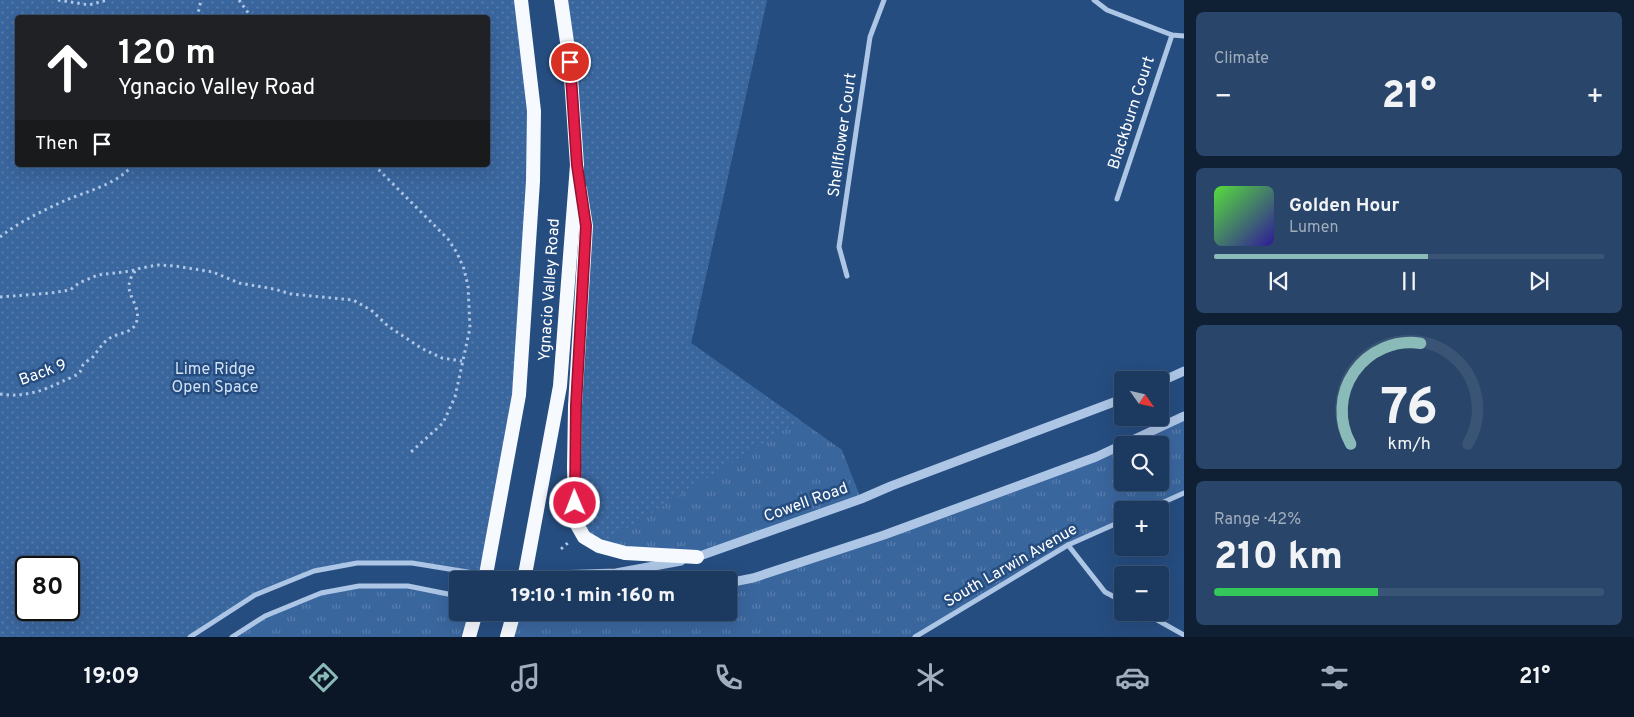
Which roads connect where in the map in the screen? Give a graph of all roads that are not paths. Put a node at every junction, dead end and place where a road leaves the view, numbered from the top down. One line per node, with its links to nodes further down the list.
1 (521, 0): 20 (highway, Ygnacio Valley Road)
2 (562, 0): 7 (highway, Ygnacio Valley Road)
3 (884, 0): 9 (street, Shellflower Court)
4 (1094, 0): 5 (street)
5 (1172, 34): 6 (street); 8 (street, Blackburn Court)
6 (1184, 36)
7 (577, 165): 18 (highway); 21 (highway, Ygnacio Valley Road)
8 (1117, 199)
9 (847, 276)
10 (1184, 371): 11 (street)
11 (1169, 378)
12 (1114, 402): 18 (street, Cowell Road)
13 (1184, 416): 23 (street)
14 (1184, 493): 15 (street)
15 (1166, 501)
16 (1114, 524): 17 (street, South Larwin Avenue)
17 (1068, 545): 25 (street); 34 (street, South Larwin Avenue)
18 (697, 557): 22 (street, Cowell Road)
19 (454, 571): 30 (street)
20 (486, 571)
21 (526, 571)
22 (626, 571)
23 (737, 581)
24 (449, 594): 31 (street)
25 (1114, 597)
26 (473, 621): 32 (highway)
27 (511, 621): 33 (highway)
28 (1159, 621): 29 (street)
29 (1184, 635)
30 (190, 637)
31 (232, 637)
32 (469, 637)
33 (507, 637)
34 (915, 637)

